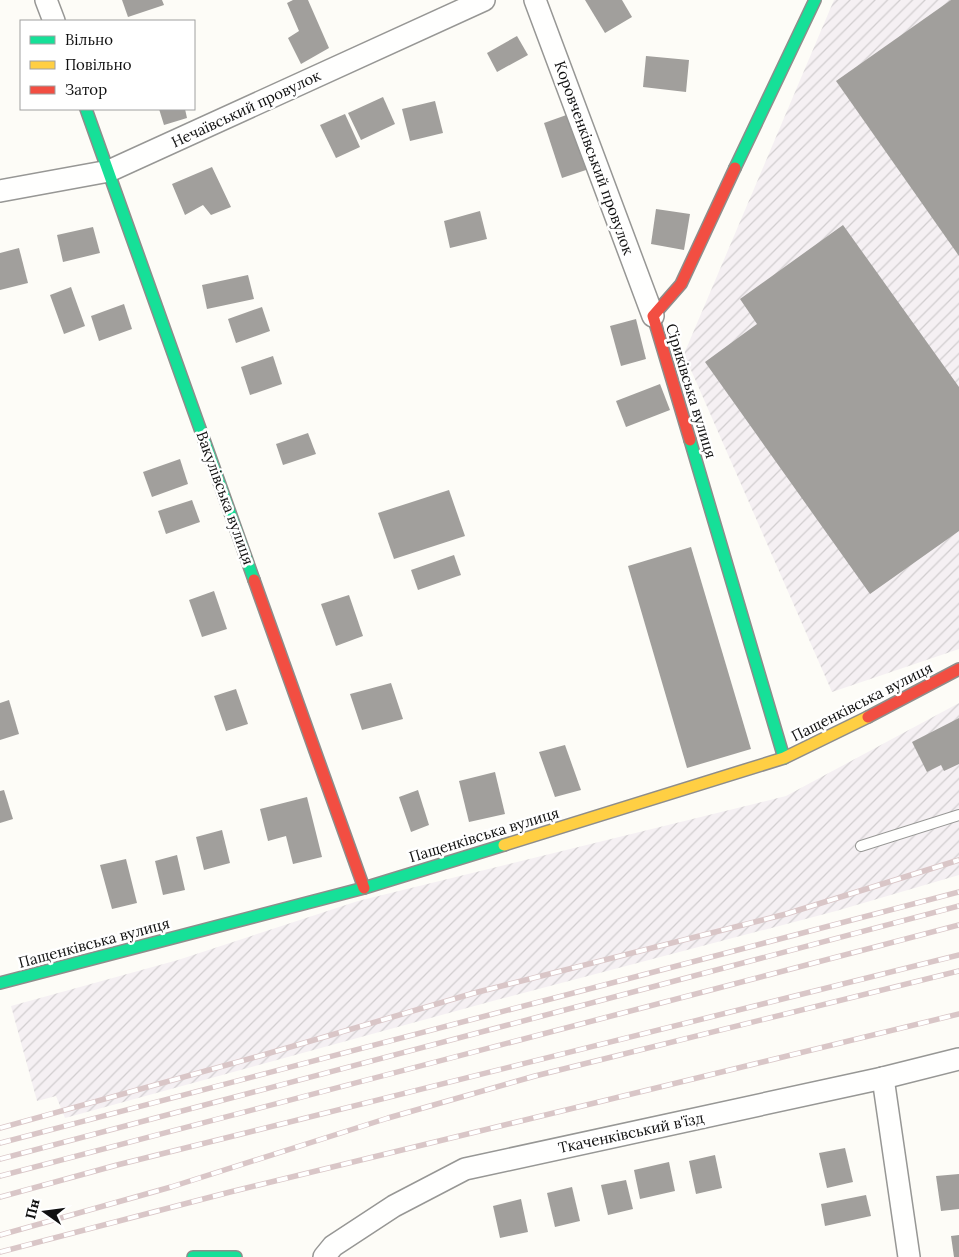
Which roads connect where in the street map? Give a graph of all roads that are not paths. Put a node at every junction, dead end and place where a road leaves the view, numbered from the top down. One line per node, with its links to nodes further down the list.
1 (46, 0): 5 (street)
2 (484, 0): 7 (street, Нечаївський провулок)
3 (535, 0): 9 (street, Коровченківський провулок)
4 (815, 0): 9 (street, Сіриківська вулиця)
5 (54, 20)
6 (86, 110): 7 (street, Вакулівська вулиця)
7 (109, 172): 8 (street, Нечаївський провулок); 14 (street, Вакулівська вулиця)
8 (0, 191)
9 (653, 316): 11 (street, Сіриківська вулиця)
10 (959, 669): 11 (street, Пащенківська вулиця)
11 (784, 758): 14 (street, Пащенківська вулиця)
12 (959, 815): 13 (lane)
13 (861, 846)
14 (364, 888): 15 (street, Пащенківська вулиця)
15 (0, 983)
16 (959, 1059): 17 (street, Ткаченківський в'їзд)
17 (883, 1078): 20 (street, Ткаченківський в'їзд); 21 (street)
18 (192, 1257): 19 (street)
19 (236, 1257)
20 (324, 1257)
21 (910, 1257)

